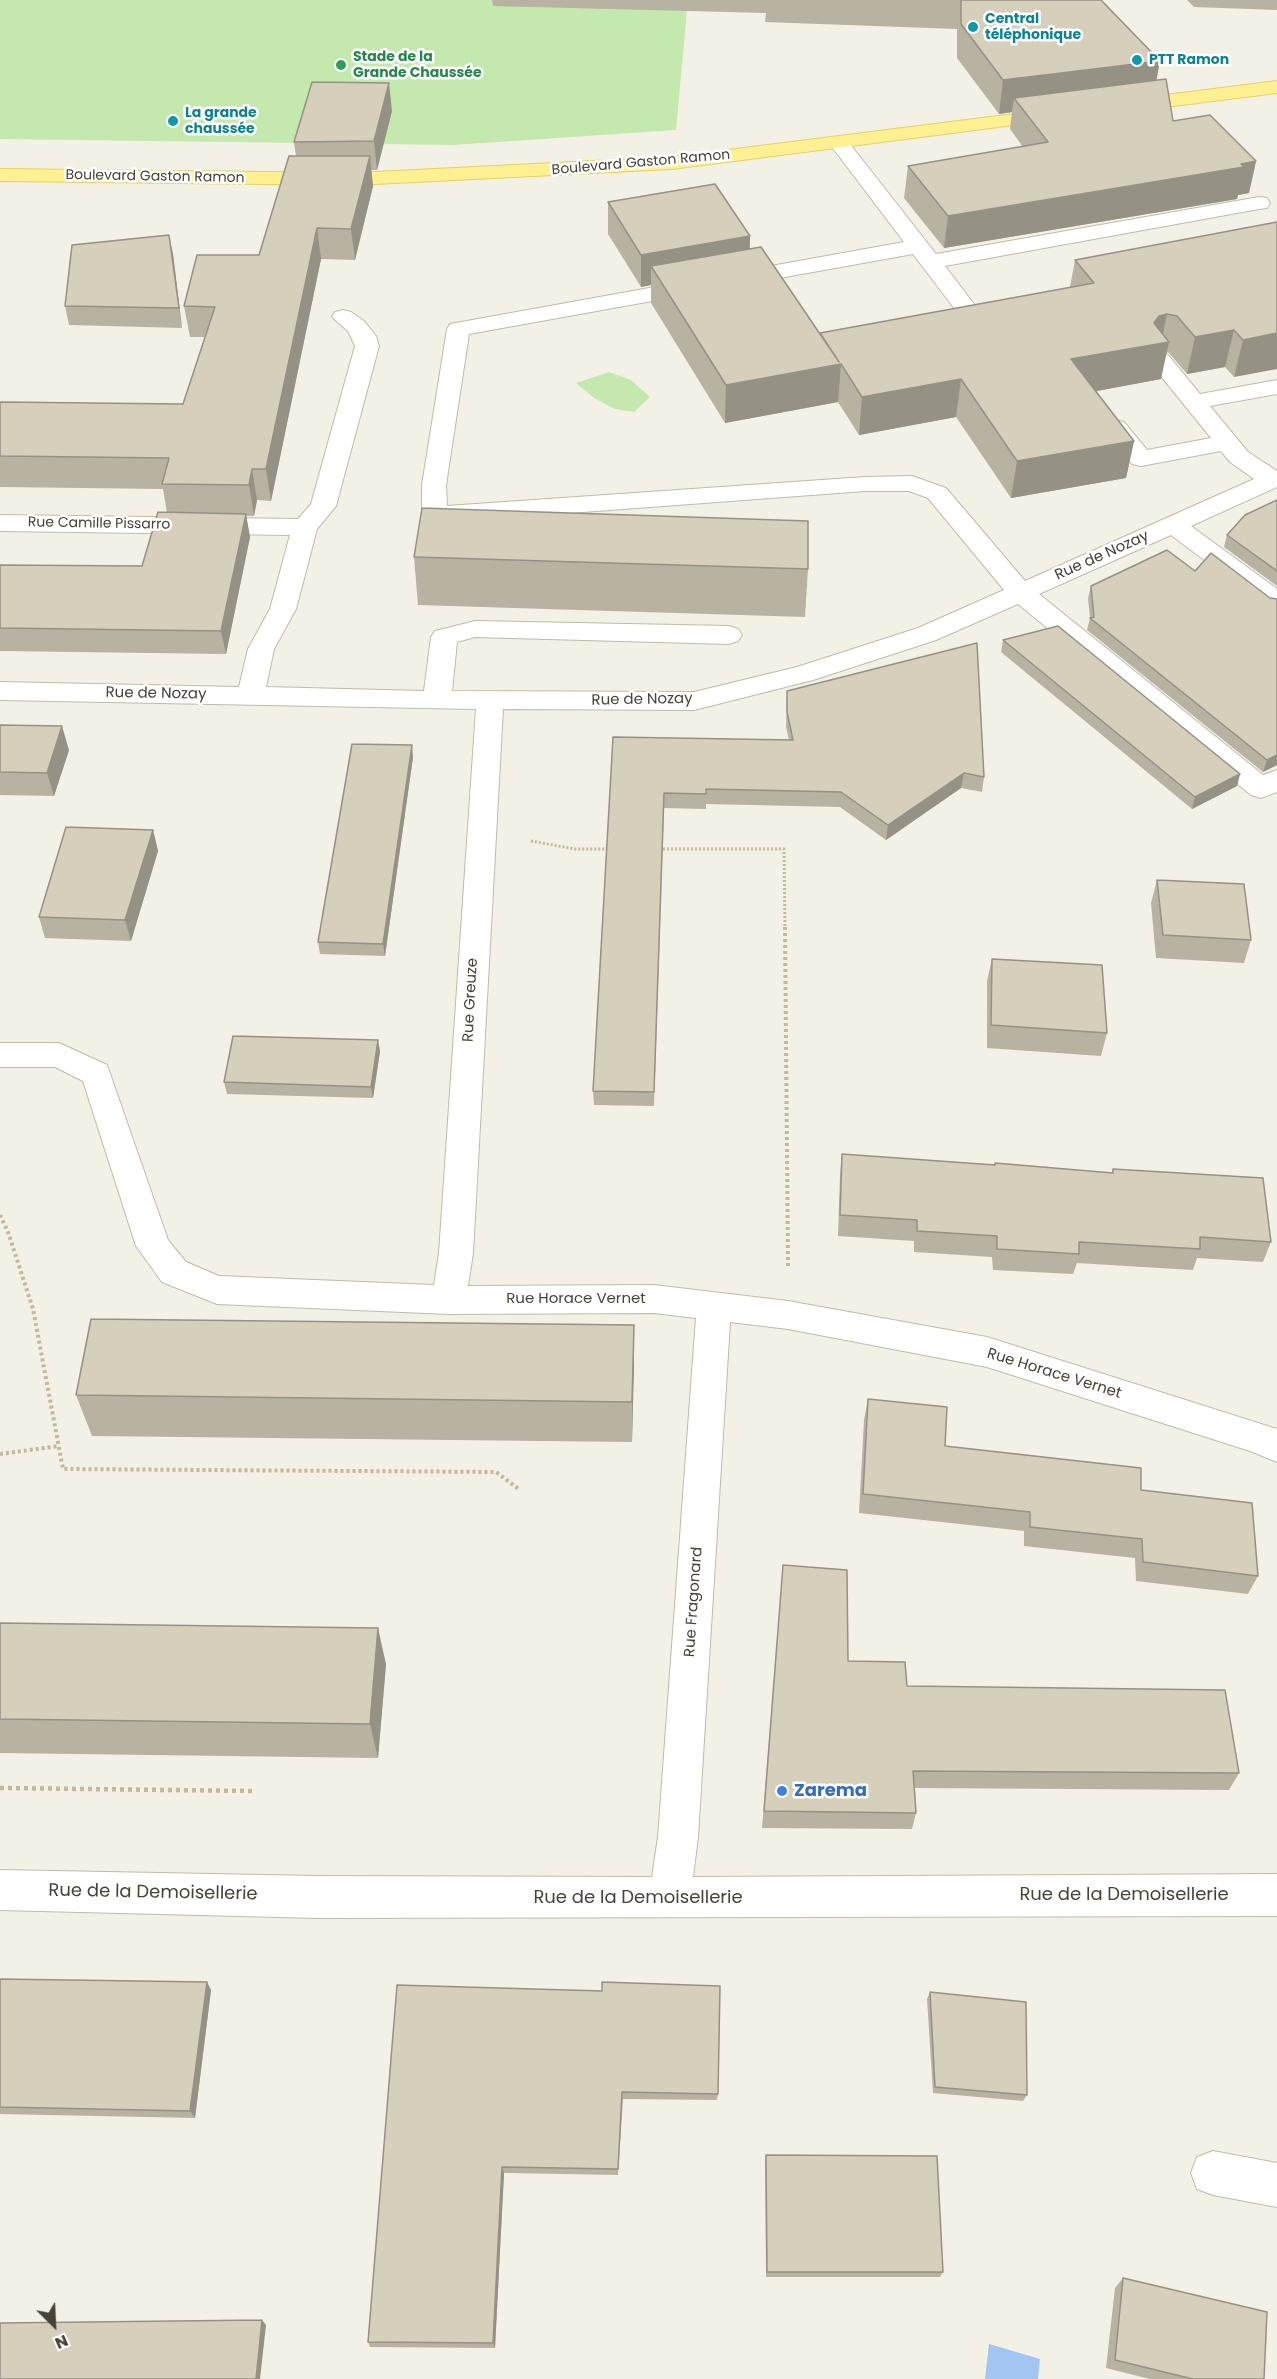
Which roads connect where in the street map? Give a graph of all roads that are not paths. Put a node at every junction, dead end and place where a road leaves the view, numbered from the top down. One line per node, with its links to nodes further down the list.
1 (1277, 87): 2 (main road)
2 (1111, 108)
3 (1076, 112): 4 (main road, Boulevard Gaston Ramon)
4 (839, 143): 5 (main road, Boulevard Gaston Ramon); 7 (street)
5 (0, 175)
6 (1259, 203): 7 (street)
7 (924, 254): 8 (street); 19 (street)
8 (976, 310)
9 (343, 317): 18 (street)
10 (1160, 360): 12 (street)
11 (1277, 387): 12 (street)
12 (1195, 402): 14 (street)
13 (1115, 427): 14 (street)
14 (1227, 442): 15 (street)
15 (1274, 479): 17 (street, Rue de Nozay)
16 (0, 522): 18 (street, Rue Camille Pissarro)
17 (1173, 524): 19 (street, Rue de Nozay); 20 (street)
18 (305, 527): 23 (street)
19 (1020, 592): 25 (street, Rue de Nozay); 26 (street)
20 (1277, 602)
21 (729, 635): 24 (street)
22 (0, 692): 23 (street, Rue de Nozay)
23 (250, 696): 24 (street, Rue de Nozay)
24 (436, 700): 25 (street, Rue de Nozay)
25 (490, 700): 28 (street, Rue Greuze)
26 (1277, 780)
27 (0, 1055): 28 (street, Rue Horace Vernet)
28 (448, 1300): 29 (street, Rue Horace Vernet)
29 (714, 1306): 30 (street, Rue Horace Vernet); 33 (street, Rue Fragonard)
30 (1277, 1446)
31 (0, 1890): 33 (street, Rue de la Demoisellerie)
32 (1277, 1895): 33 (street, Rue de la Demoisellerie)
33 (669, 1898)
34 (1213, 2173): 35 (street)
35 (1277, 2185)

